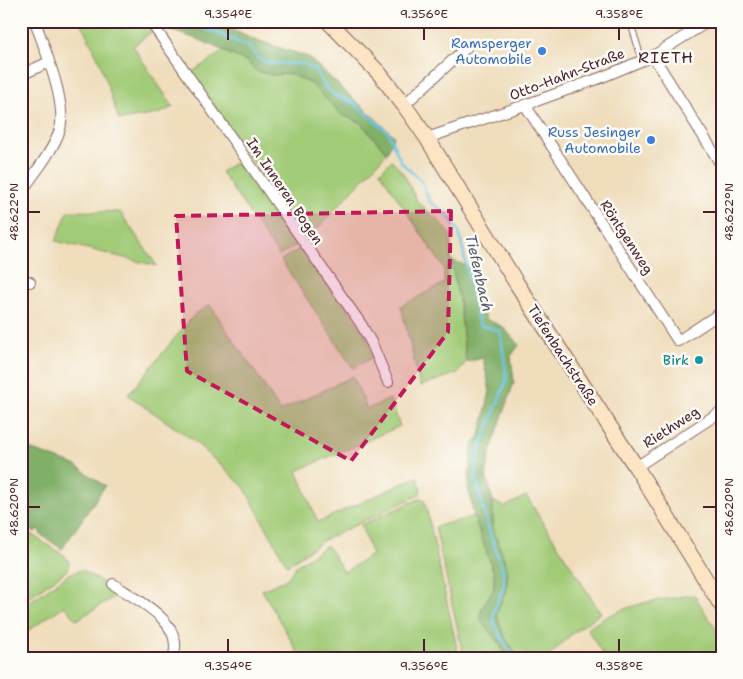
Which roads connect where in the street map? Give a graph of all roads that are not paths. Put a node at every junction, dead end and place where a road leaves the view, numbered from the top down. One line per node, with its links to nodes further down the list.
1 (35, 21): 9 (street)
2 (150, 21): 17 (street, Im Inneren Bogen)
3 (328, 21): 11 (street, Tiefenbachstraße)
4 (630, 21): 8 (lane)
5 (709, 21): 7 (street, Otto-Hahn-Straße)
6 (467, 47): 11 (street)
7 (653, 56): 8 (street, Otto-Hahn-Straße); 14 (street)
8 (642, 60): 12 (street, Otto-Hahn-Straße)
9 (49, 62): 10 (street); 15 (street)
10 (21, 76)
11 (404, 105): 13 (street, Tiefenbachstraße)
12 (526, 105): 13 (street, Otto-Hahn-Straße); 16 (street, Röntgenweg)
13 (427, 138): 19 (street, Tiefenbachstraße)
14 (722, 166)
15 (21, 192)
16 (722, 312)
17 (388, 382)
18 (721, 414): 19 (street, Riethweg)
19 (636, 467): 21 (street, Tiefenbachstraße)
20 (113, 584): 22 (street)
21 (722, 606)
22 (173, 658)

